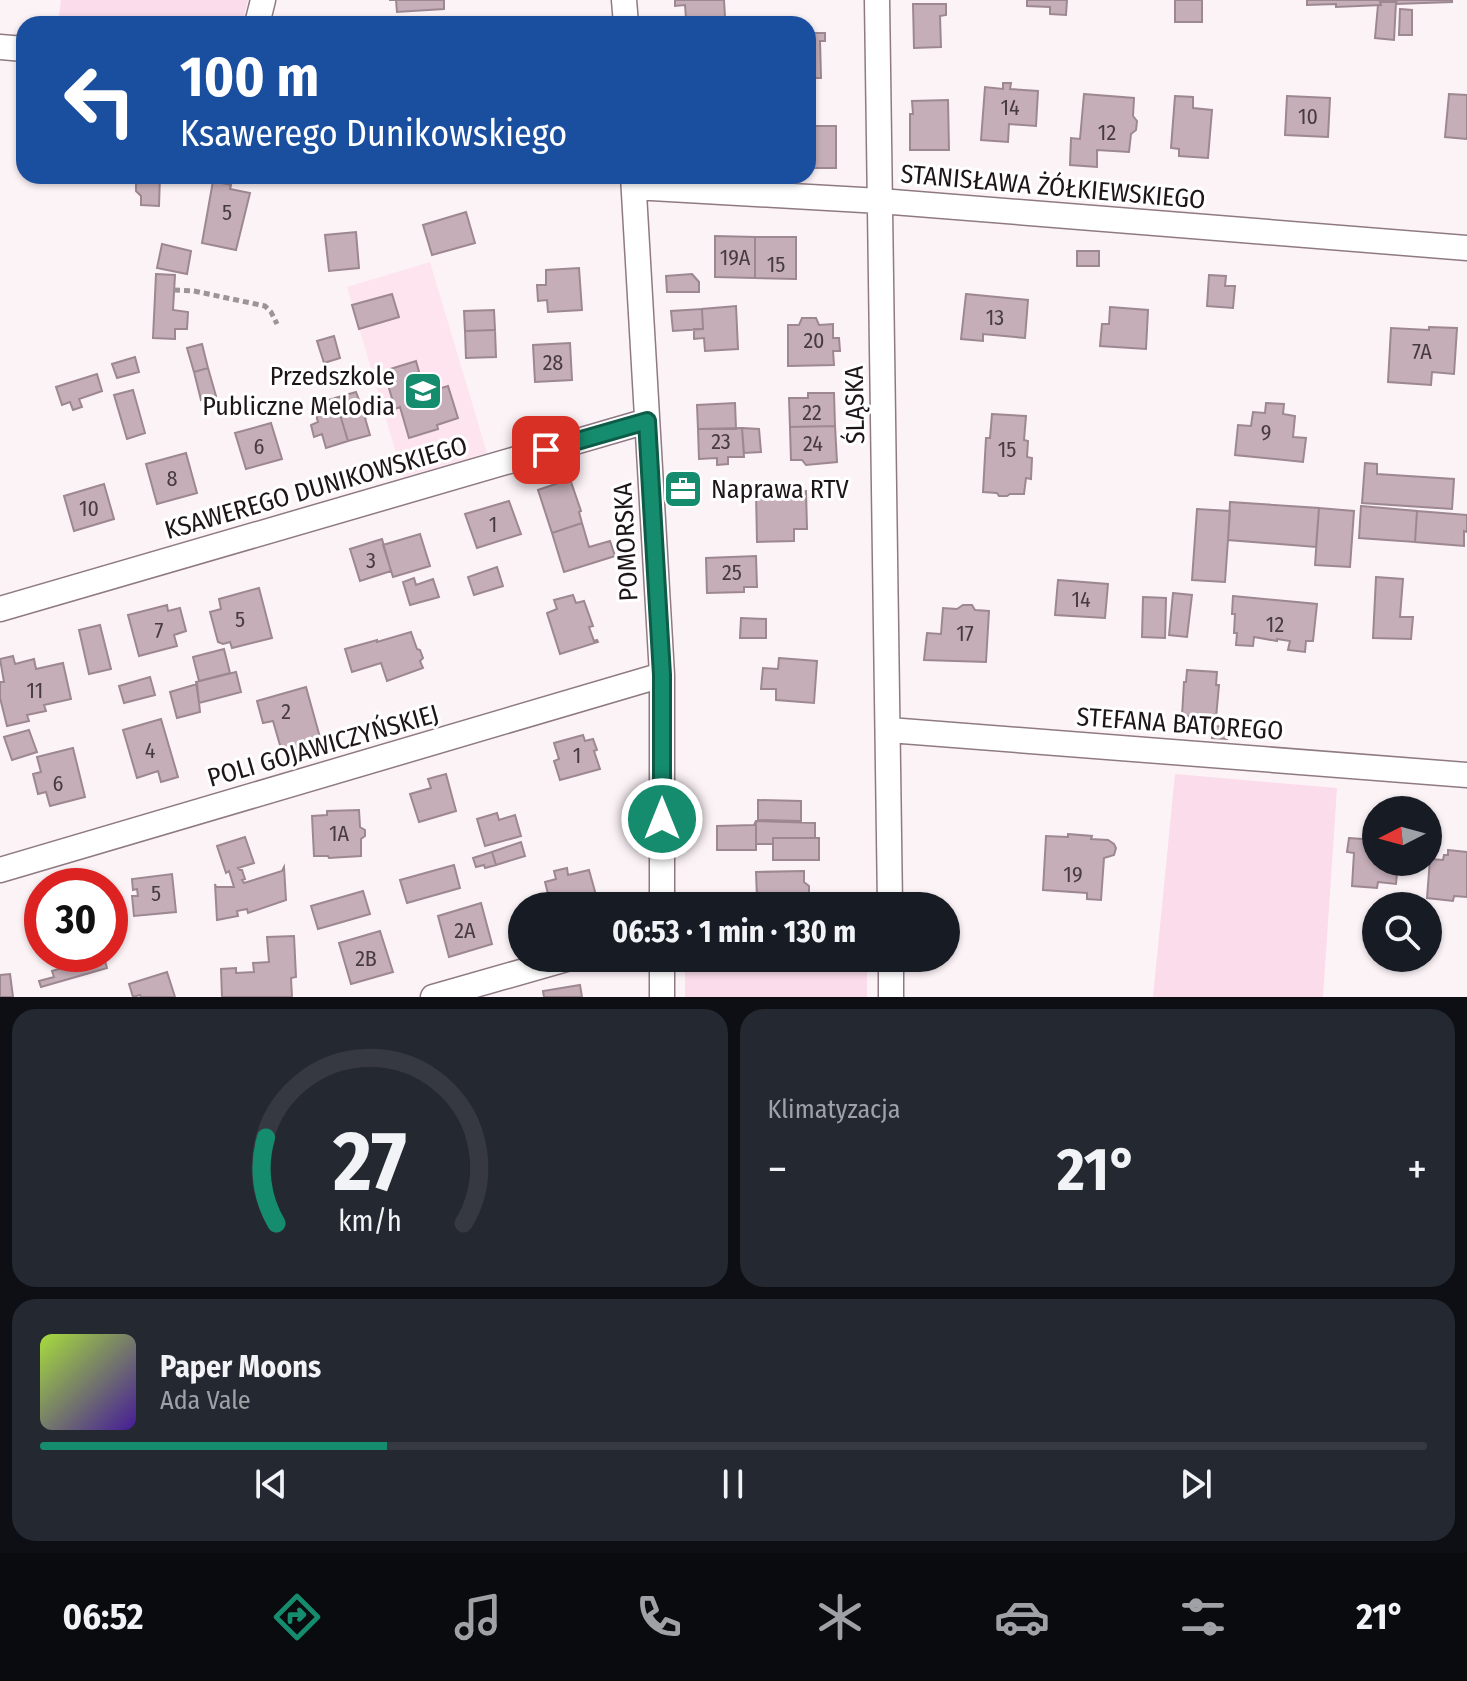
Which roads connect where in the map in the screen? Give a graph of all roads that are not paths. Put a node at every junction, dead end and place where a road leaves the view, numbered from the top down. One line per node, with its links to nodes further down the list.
1 (877, 0): 4 (street, ŚLĄSKA)
2 (633, 184): 6 (street, POMORSKA)
3 (659, 184): 4 (street, STANISŁAWA ŻÓŁKIEWSKIEGO)
4 (880, 201): 5 (street, STANISŁAWA ŻÓŁKIEWSKIEGO); 9 (street, ŚLĄSKA)
5 (1467, 248)
6 (647, 421): 7 (street, KSAWEREGO DUNIKOWSKIEGO); 8 (street, POMORSKA)
7 (0, 609)
8 (662, 675): 11 (street, POLI GOJAWICZYŃSKIEJ); 12 (street, POMORSKA)
9 (889, 730): 10 (street, STEFANA BATOREGO); 13 (street, ŚLĄSKA)
10 (1467, 775)
11 (0, 870)
12 (662, 892)
13 (890, 892)
14 (521, 972): 17 (street)
15 (662, 972): 18 (street)
16 (891, 972): 19 (street)
17 (433, 997)
18 (662, 997)
19 (891, 997)

